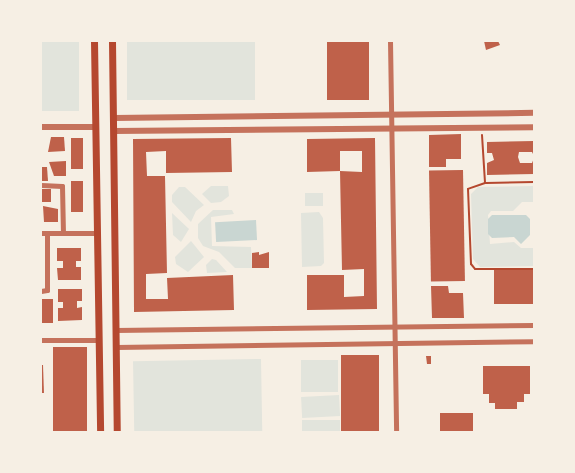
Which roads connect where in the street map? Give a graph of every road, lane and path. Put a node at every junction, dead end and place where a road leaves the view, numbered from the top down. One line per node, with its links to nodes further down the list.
1 (94, 41): 8 (main road)
2 (112, 41): 6 (main road)
3 (390, 41): 5 (street)
4 (534, 112): 5 (street)
5 (391, 114): 6 (street); 11 (street)
6 (114, 118): 12 (main road)
7 (41, 127): 8 (street)
8 (95, 127): 18 (main road)
9 (534, 127): 10 (street)
10 (481, 128): 11 (street); 14 (path)
11 (392, 129): 12 (street); 22 (street)
12 (114, 131): 23 (main road)
13 (534, 182): 14 (path)
14 (485, 183): 19 (path)
15 (41, 185): 17 (street)
16 (44, 233): 17 (street); 20 (street)
17 (63, 233): 18 (street)
18 (96, 233): 25 (main road)
19 (534, 268)
20 (41, 291)
21 (534, 325): 22 (street)
22 (394, 327): 23 (street); 27 (street)
23 (116, 330): 28 (main road)
24 (41, 340): 25 (street)
25 (98, 340): 29 (main road)
26 (534, 341): 27 (street)
27 (394, 343): 28 (street); 31 (street)
28 (116, 348): 30 (main road)
29 (100, 432)
30 (117, 432)
31 (396, 432)

